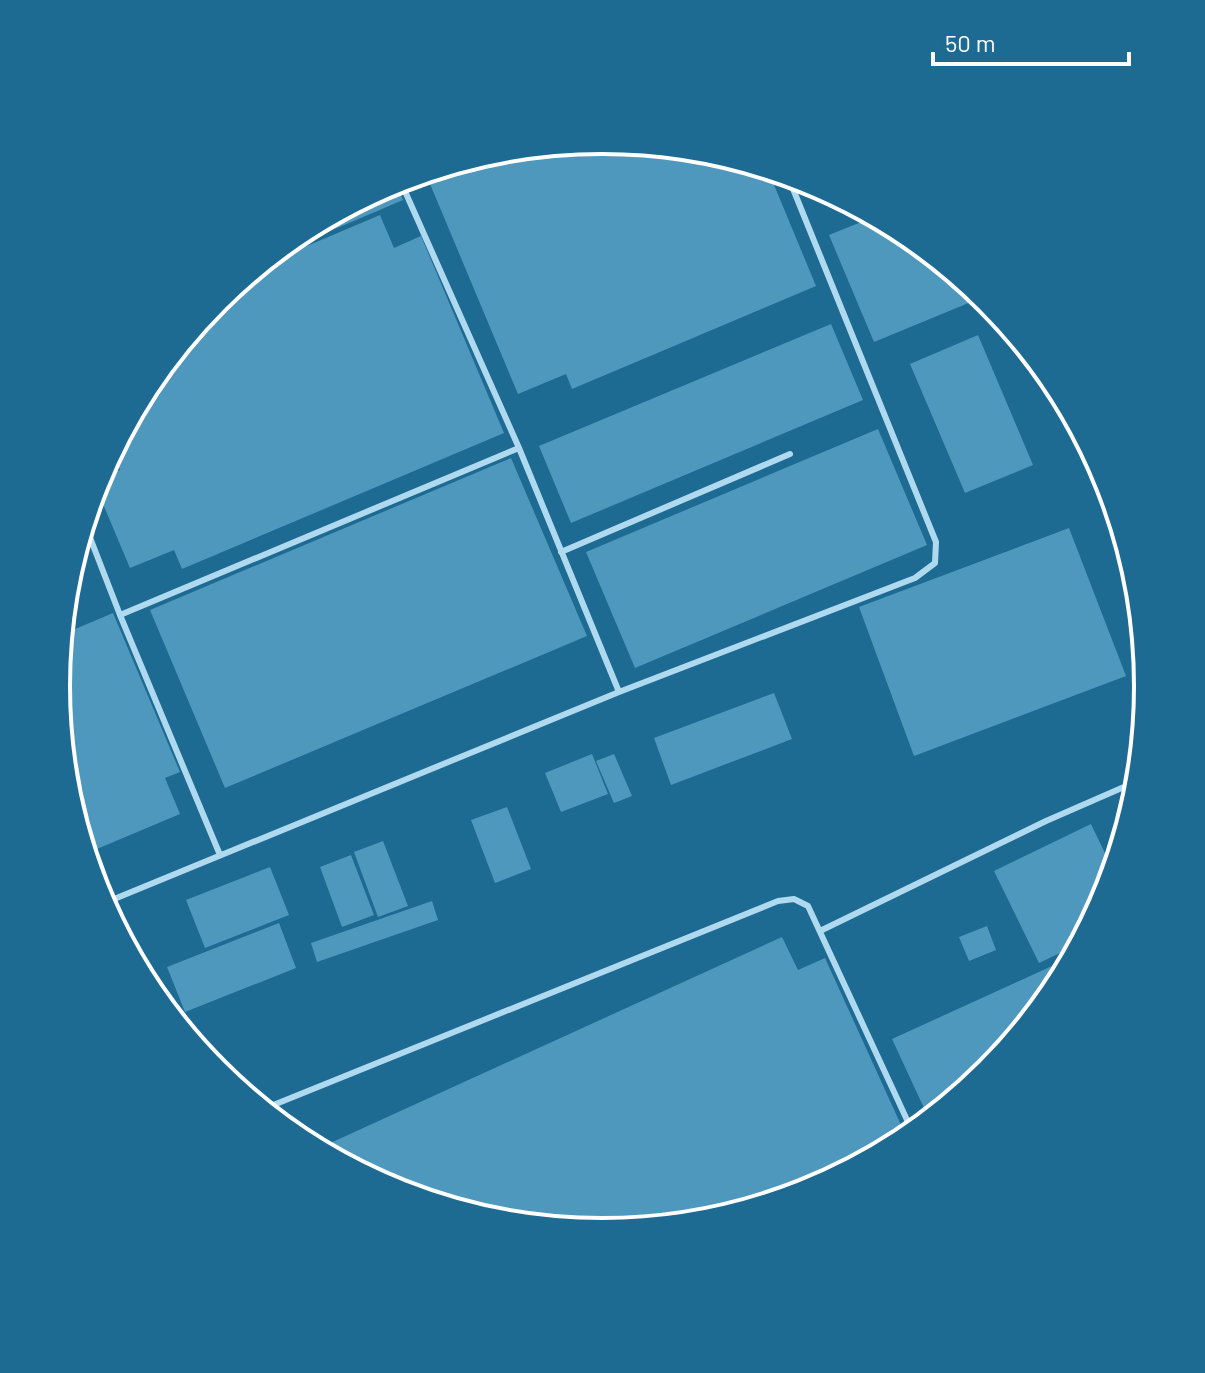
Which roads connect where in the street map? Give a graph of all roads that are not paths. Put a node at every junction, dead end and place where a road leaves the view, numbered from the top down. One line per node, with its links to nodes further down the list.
1 (793, 190): 8 (lane)
2 (405, 192): 3 (lane)
3 (519, 448): 6 (lane); 7 (lane)
4 (790, 454): 6 (lane)
5 (91, 540): 7 (lane)
6 (561, 552): 8 (lane)
7 (120, 615): 10 (lane)
8 (619, 692): 10 (lane)
9 (1126, 786): 12 (lane)
10 (220, 855): 11 (lane)
11 (115, 899)
12 (820, 931): 13 (lane); 14 (lane)
13 (273, 1105)
14 (908, 1122)

